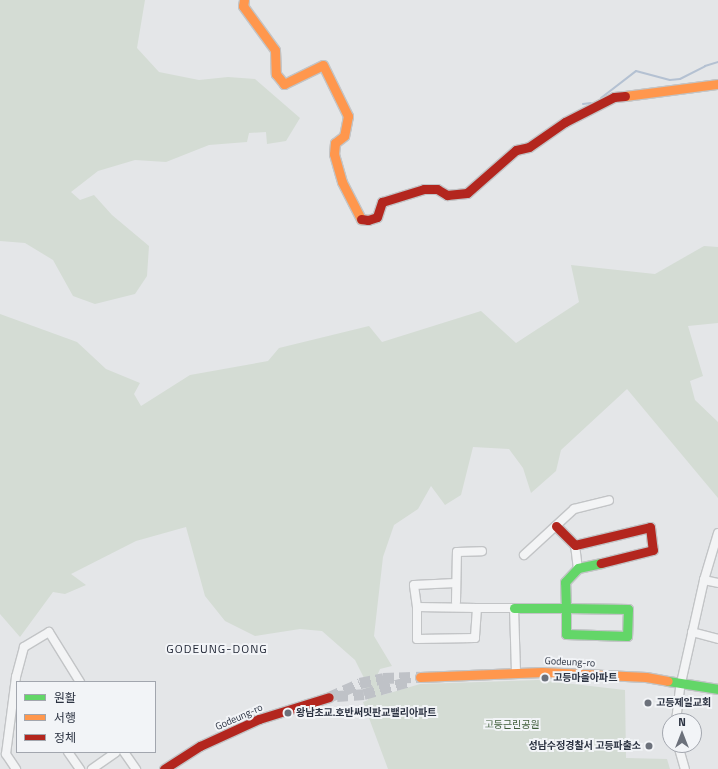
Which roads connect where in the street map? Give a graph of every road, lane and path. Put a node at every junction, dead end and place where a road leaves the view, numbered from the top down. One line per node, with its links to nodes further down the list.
1 (244, 0): 2 (street)
2 (718, 84)
3 (609, 500): 4 (street)
4 (556, 526): 6 (street); 8 (street)
5 (718, 533): 10 (street)
6 (575, 545): 9 (street); 9 (street)
7 (482, 551): 11 (street)
8 (524, 555)
9 (578, 568): 17 (street)
10 (704, 580): 12 (street); 18 (street)
11 (456, 583): 13 (street); 14 (street)
12 (718, 583)
13 (456, 602)
14 (417, 607): 15 (street); 15 (street)
15 (477, 608): 16 (street)
16 (514, 608): 17 (street); 20 (street)
17 (566, 608): 17 (street)
18 (692, 632): 19 (street); 24 (street)
19 (718, 639)
20 (516, 672): 21 (street, Godeung-ro); 24 (street, Godeung-ro)
21 (420, 677)
22 (18, 679): 23 (street)
23 (79, 681)
24 (681, 683): 25 (street, Godeung-ro); 28 (street)
25 (718, 688)
26 (16, 692): 33 (street)
27 (329, 697): 37 (street, Godeung-ro)
28 (677, 713)
29 (69, 753): 34 (street)
30 (115, 753): 35 (street)
31 (125, 753): 36 (street)
32 (680, 753): 38 (street)
33 (16, 769)
34 (80, 769)
35 (92, 769)
36 (136, 769)
37 (164, 769)
38 (685, 769)

